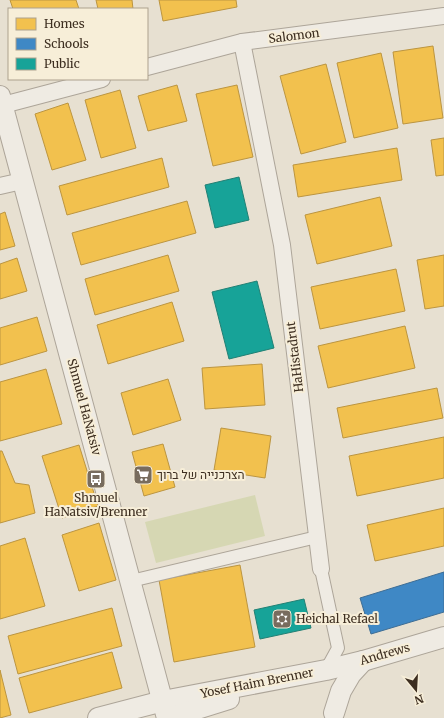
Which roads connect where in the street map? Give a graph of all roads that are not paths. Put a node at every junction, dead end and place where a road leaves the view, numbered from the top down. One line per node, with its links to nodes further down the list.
1 (444, 16): 2 (street, Salomon)
2 (242, 42): 3 (street, Salomon); 8 (street, HaHistadrut)
3 (148, 67)
4 (97, 80): 5 (street)
5 (1, 101): 6 (street, Shmuel HaNatsiv)
6 (22, 181): 7 (street); 10 (street, Shmuel HaNatsiv)
7 (0, 186)
8 (317, 537): 9 (street, HaHistadrut); 10 (street)
9 (320, 569): 13 (street, HaHistadrut)
10 (131, 581): 14 (street, Shmuel HaNatsiv)
11 (444, 636): 12 (street, Andrews)
12 (363, 660): 13 (street, Andrews); 15 (street)
13 (326, 670): 14 (street, Yosef Haim Brenner); 15 (street)
14 (166, 712): 16 (street, Yosef Haim Brenner)
15 (335, 716)
16 (98, 718)

